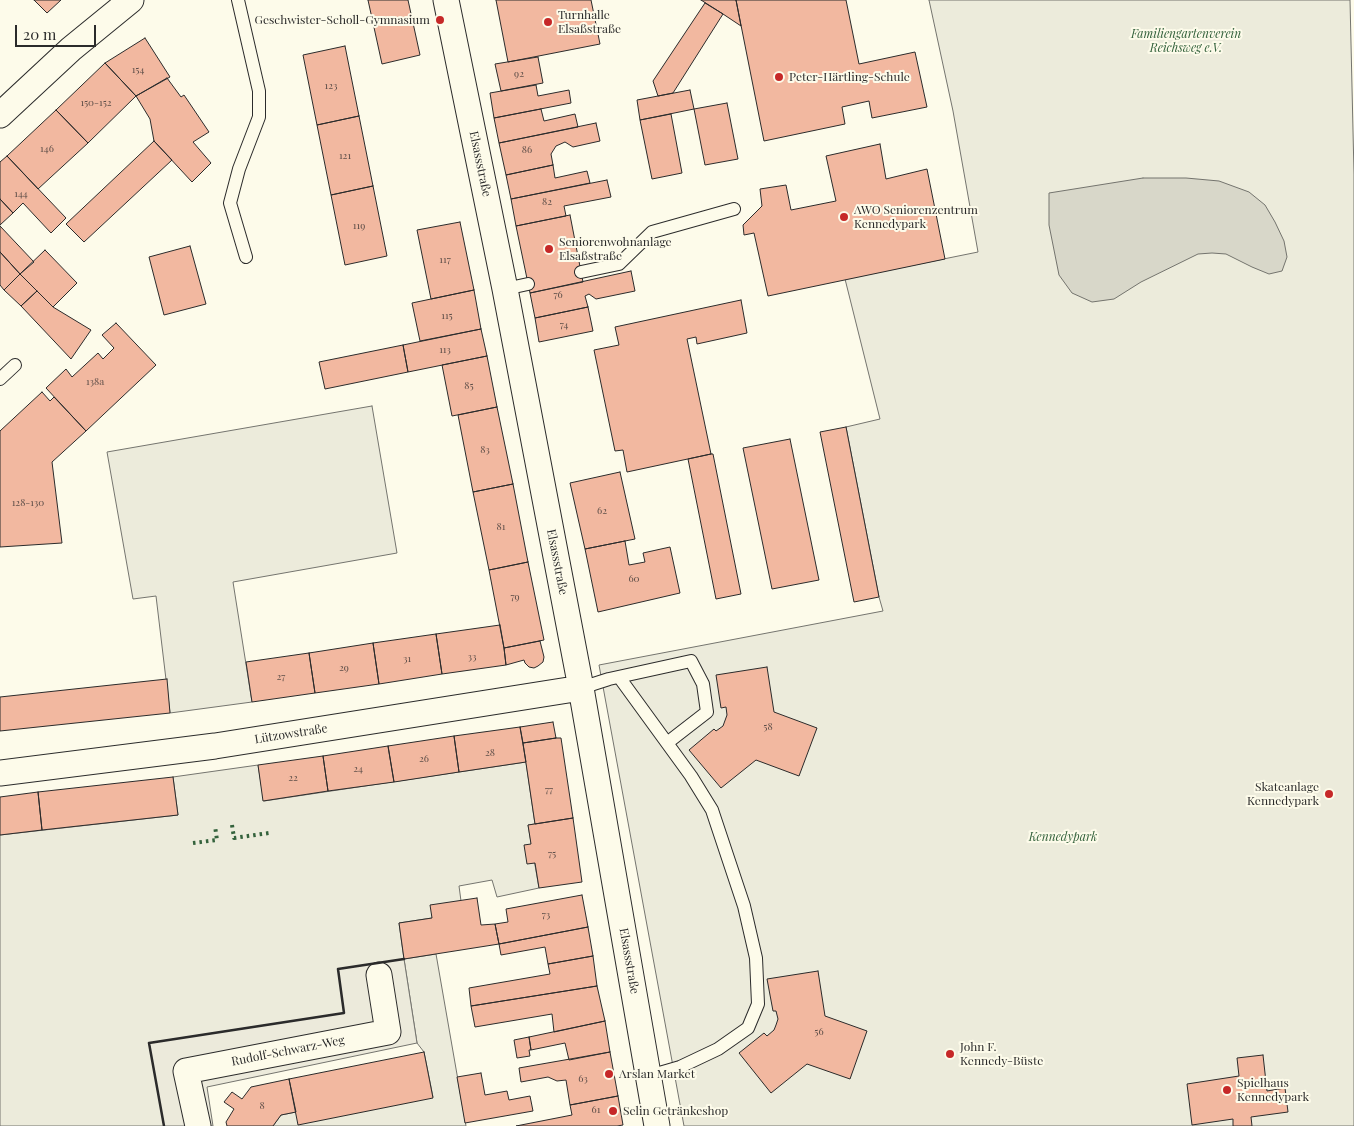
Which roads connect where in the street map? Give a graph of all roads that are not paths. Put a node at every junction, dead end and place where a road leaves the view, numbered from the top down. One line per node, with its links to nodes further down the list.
1 (131, 0): 4 (street)
2 (238, 0): 6 (lane)
3 (446, 0): 11 (street, Elsassstraße)
4 (0, 115)
5 (734, 209): 7 (lane)
6 (246, 256)
7 (581, 272)
8 (15, 365): 9 (lane)
9 (0, 380)
10 (619, 677): 11 (lane); 12 (lane); 12 (lane)
11 (581, 688): 13 (street, Lützowstraße); 15 (street, Elsassstraße)
12 (667, 743): 15 (lane)
13 (0, 774)
14 (379, 975): 16 (street, Rudolf-Schwarz-Weg)
15 (649, 1076): 17 (street, Elsassstraße)
16 (198, 1126)
17 (657, 1126)

